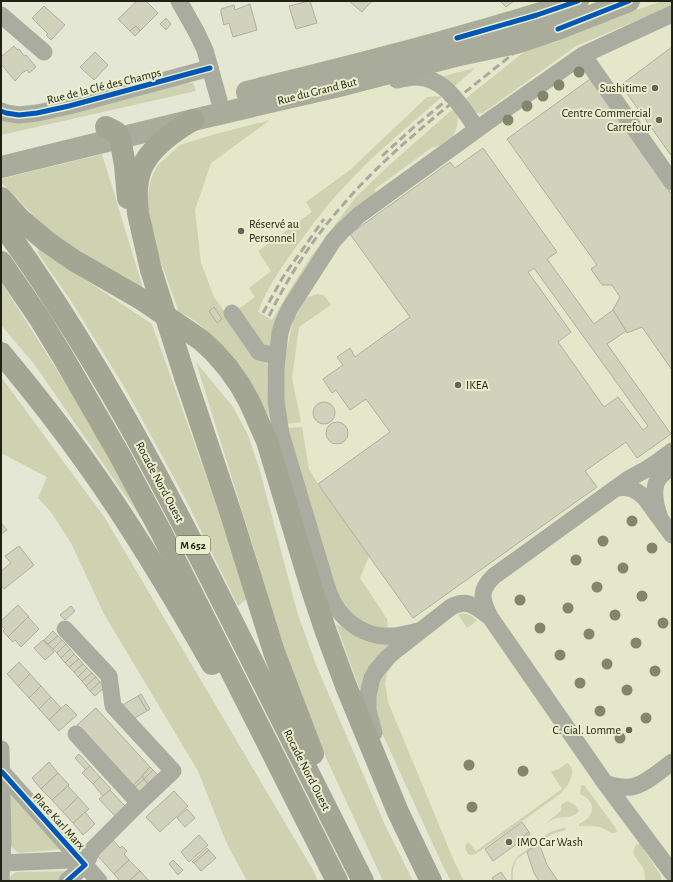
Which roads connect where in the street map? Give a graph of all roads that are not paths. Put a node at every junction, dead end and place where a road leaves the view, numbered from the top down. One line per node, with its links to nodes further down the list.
1 (179, 1): 8 (street)
2 (578, 1): 10 (main road, Rue du Grand But)
3 (629, 1): 9 (main road, Rue du Grand But)
4 (672, 14): 7 (street)
5 (1, 15): 6 (street)
6 (44, 52)
7 (583, 55): 13 (street); 17 (street)
8 (210, 68): 10 (street); 11 (street, Rue de la Clé des Champs)
9 (335, 87): 12 (main road, Rue du Grand But); 13 (street)
10 (218, 100): 14 (main road, Rue du Grand But)
11 (1, 111)
12 (193, 120): 14 (main road, Rue du Grand But); 21 (highway)
13 (477, 129): 24 (street)
14 (113, 132): 15 (main road, Rue du Grand But); 16 (main road, Rue du Grand But); 21 (highway)
15 (1, 152)
16 (1, 167)
17 (672, 182)
18 (1, 198): 40 (highway)
19 (1, 223): 47 (highway, Rocade Nord Ouest / M 652)
20 (1, 262): 35 (highway, Rocade Nord Ouest / M 652)
21 (151, 270): 48 (highway, bridge)
22 (232, 313): 24 (street)
23 (1, 353): 35 (highway)
24 (278, 356): 32 (street)
25 (672, 451): 27 (street)
26 (672, 467): 28 (street)
27 (616, 488): 28 (street); 30 (street)
28 (662, 521): 29 (street)
29 (672, 535)
30 (490, 617): 32 (street); 38 (street)
31 (66, 629): 39 (street)
32 (418, 631): 40 (street)
33 (76, 734): 39 (street)
34 (1, 749): 37 (street)
35 (277, 761): 46 (highway, Rocade Nord Ouest / M 652)
36 (672, 762): 38 (street)
37 (2, 780): 41 (street, Place Karl Marx); 42 (street)
38 (606, 783): 43 (street)
39 (138, 803): 41 (street)
40 (398, 812): 49 (highway)
41 (85, 865): 42 (street); 44 (street, Place Karl Marx); 45 (street)
42 (1, 871)
43 (672, 873)
44 (67, 881)
45 (99, 881)
46 (337, 881)
47 (364, 881)
48 (369, 881)
49 (431, 881)

